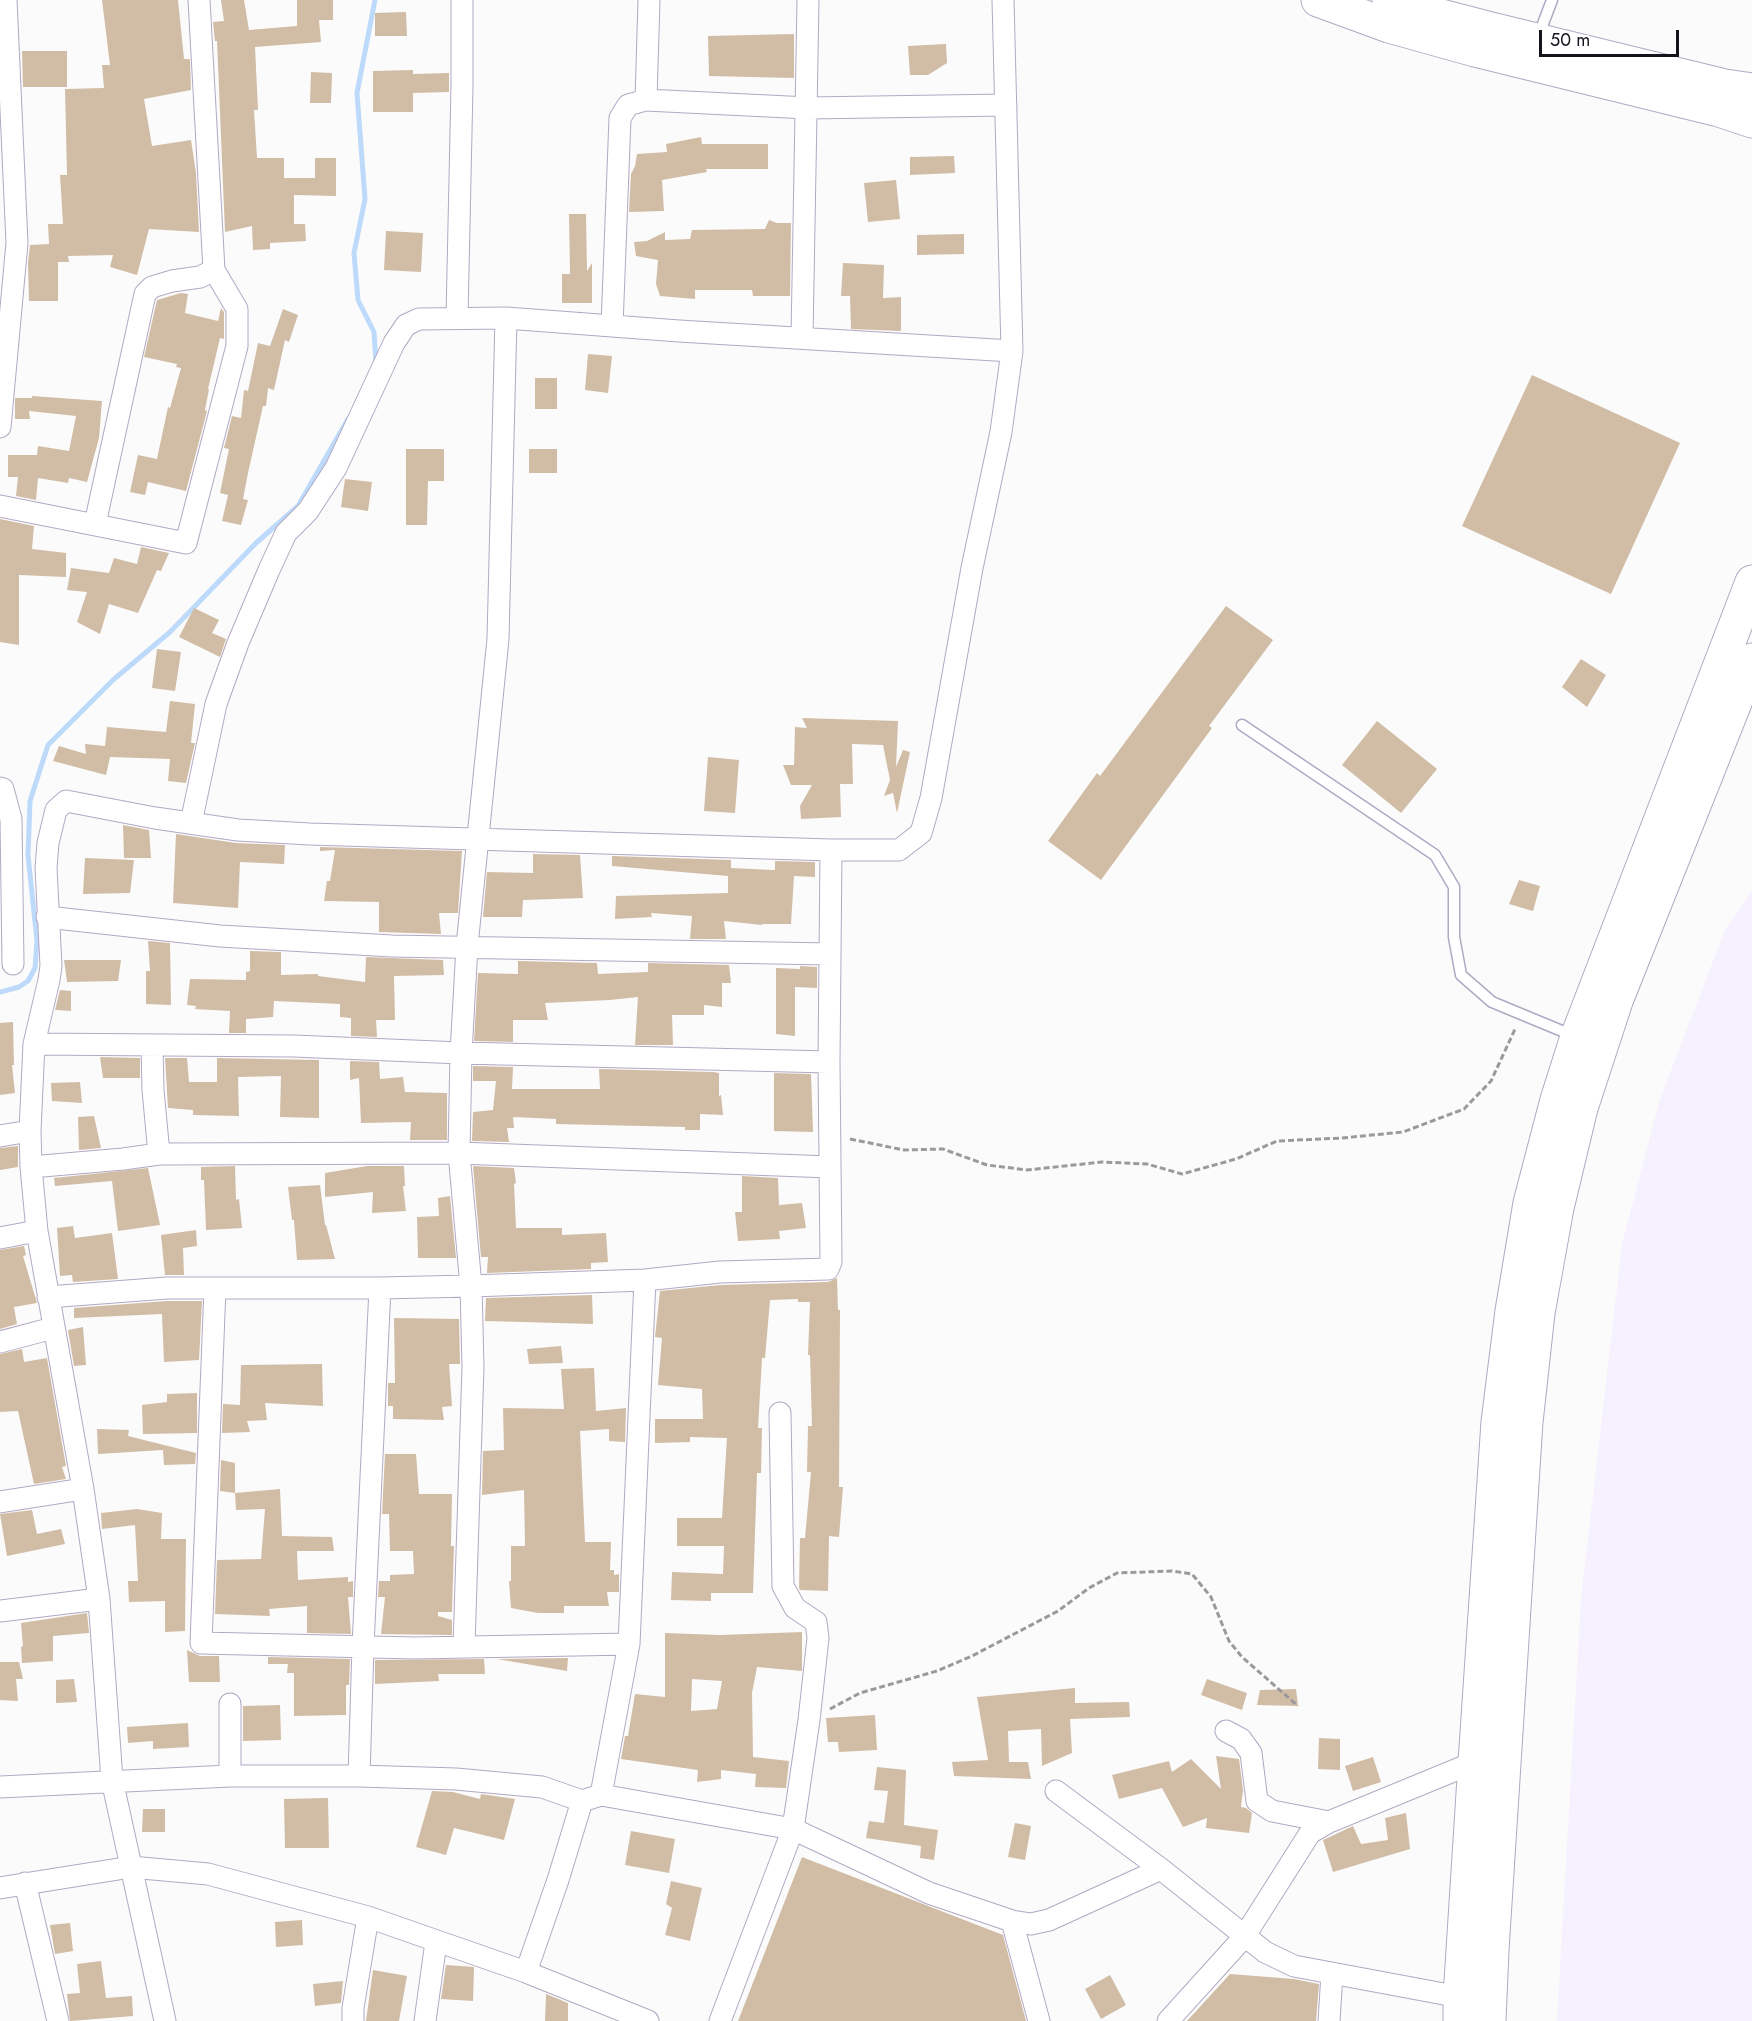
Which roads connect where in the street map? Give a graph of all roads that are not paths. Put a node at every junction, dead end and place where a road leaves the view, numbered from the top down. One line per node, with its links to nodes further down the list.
1 (6, 0): 22 (street)
2 (199, 0): 16 (street)
3 (462, 0): 17 (street)
4 (649, 0): 12 (street)
5 (808, 0): 14 (street)
6 (1003, 0): 13 (street)
7 (1318, 0): 15 (main road)
8 (1389, 0): 10 (main road)
9 (1552, 0): 10 (lane)
10 (1537, 40): 11 (main road)
11 (1752, 90)
12 (646, 99): 14 (street); 19 (street)
13 (1006, 105): 14 (street); 21 (street)
14 (808, 108): 20 (street)
15 (1752, 121)
16 (214, 270): 24 (street); 24 (street)
17 (457, 317): 18 (street); 29 (street)
18 (506, 318): 19 (street); 30 (street)
19 (612, 326): 20 (street)
20 (802, 338): 21 (street)
21 (1012, 351): 31 (street)
22 (0, 427)
23 (0, 506): 24 (street)
24 (95, 524)
25 (1752, 582): 36 (main road)
26 (1752, 660): 95 (main road)
27 (1242, 725): 36 (lane)
28 (0, 788): 35 (street)
29 (191, 823): 30 (street); 32 (street)
30 (478, 839): 31 (street); 33 (street)
31 (831, 850): 34 (street)
32 (47, 917): 33 (street); 37 (street)
33 (467, 946): 34 (street); 39 (street)
34 (829, 954): 40 (street)
35 (13, 964)
36 (1577, 1037): 66 (main road)
37 (34, 1044): 38 (street); 41 (street)
38 (152, 1044): 39 (street); 44 (street)
39 (461, 1053): 40 (street); 43 (street)
40 (829, 1062): 46 (street)
41 (30, 1131): 42 (street); 45 (street)
42 (0, 1136)
43 (459, 1153): 44 (street); 46 (street); 50 (street)
44 (159, 1154): 45 (street)
45 (31, 1167): 47 (street)
46 (830, 1167): 49 (street)
47 (38, 1231): 48 (street); 53 (street)
48 (0, 1238)
49 (645, 1280): 50 (street); 61 (street)
50 (471, 1286): 52 (street); 63 (street)
51 (215, 1288): 52 (street); 53 (street); 62 (street)
52 (380, 1288): 62 (street)
53 (48, 1297): 54 (street)
54 (53, 1328): 55 (street); 57 (street)
55 (0, 1342)
56 (780, 1413): 74 (street)
57 (83, 1489): 58 (street); 59 (street)
58 (0, 1502)
59 (99, 1599): 60 (street); 69 (street)
60 (0, 1611)
61 (629, 1644): 63 (street); 72 (street)
62 (363, 1646): 63 (street); 68 (street)
63 (464, 1646)
64 (230, 1704): 67 (street)
65 (1226, 1731): 73 (street)
66 (1475, 1762): 73 (street); 85 (main road)
67 (230, 1776): 68 (street); 69 (street)
68 (359, 1776): 72 (street)
69 (112, 1780): 70 (street); 75 (street)
70 (0, 1787)
71 (1056, 1791): 76 (street)
72 (591, 1798): 74 (street); 83 (street)
73 (1329, 1822): 81 (street)
74 (793, 1829): 80 (street); 91 (street)
75 (131, 1867): 77 (street); 79 (street); 87 (street)
76 (1161, 1869): 80 (street); 81 (street)
77 (25, 1883): 78 (street); 86 (street)
78 (0, 1888)
79 (368, 1917): 82 (street); 88 (street)
80 (1012, 1921): 92 (street)
81 (1244, 1936): 84 (street); 93 (street)
82 (436, 1942): 83 (street); 89 (street)
83 (526, 1972): 90 (street)
84 (1332, 1974): 85 (street); 94 (street)
85 (1460, 2009)
86 (58, 2021)
87 (165, 2021)
88 (353, 2021)
89 (425, 2021)
90 (648, 2021)
91 (720, 2021)
92 (1039, 2021)
93 (1168, 2021)
94 (1329, 2021)
95 (1489, 2021)

